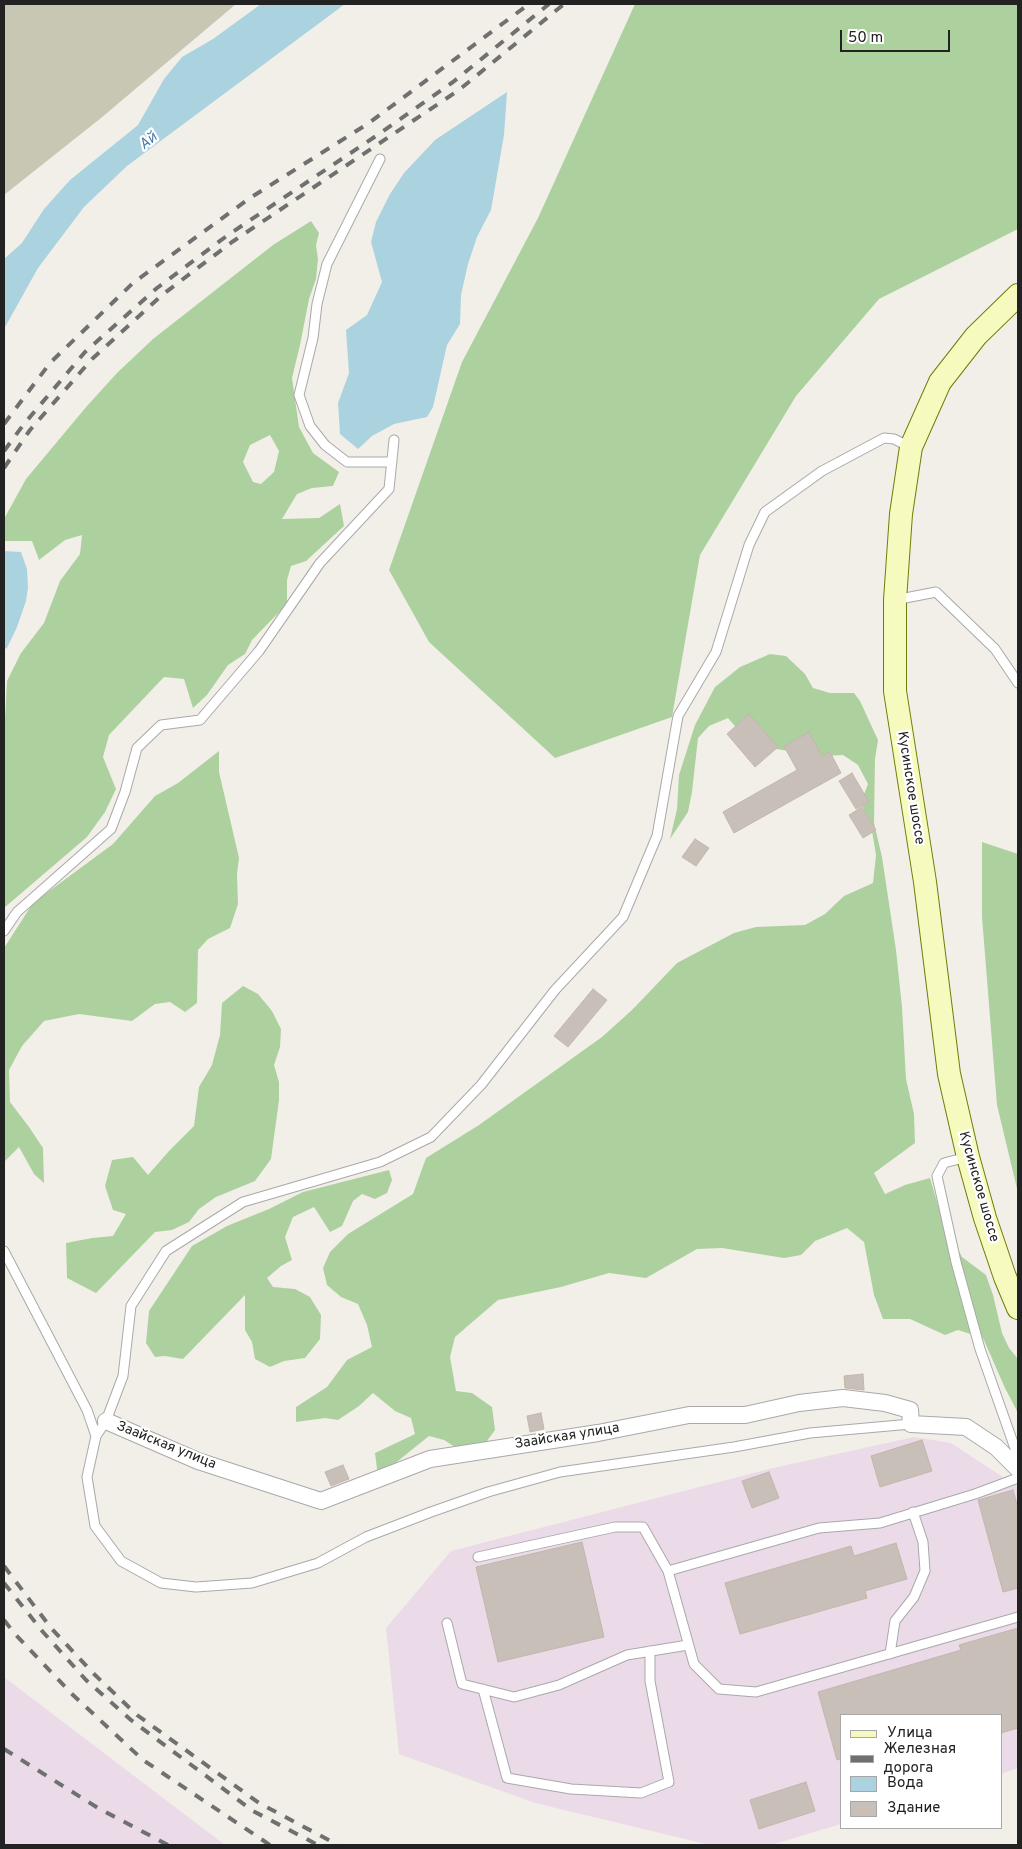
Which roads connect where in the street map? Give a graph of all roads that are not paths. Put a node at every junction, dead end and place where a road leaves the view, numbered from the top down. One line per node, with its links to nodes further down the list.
1 (380, 159): 5 (lane)
2 (1018, 295): 4 (main road, Кусинское шоссе)
3 (394, 440): 5 (lane)
4 (910, 447): 6 (main road, Кусинское шоссе); 12 (lane)
5 (392, 462): 8 (lane)
6 (895, 600): 7 (lane); 9 (main road, Кусинское шоссе)
7 (1018, 682)
8 (4, 932)
9 (968, 1157): 11 (main road, Кусинское шоссе); 15 (lane)
10 (4, 1251): 14 (lane)
11 (1018, 1308)
12 (106, 1421): 13 (street, Заайская улица); 14 (lane)
13 (911, 1424): 14 (lane); 16 (street)
14 (96, 1436)
15 (1018, 1457)
16 (1018, 1469)
17 (1018, 1478): 18 (lane)
18 (913, 1512): 20 (lane); 25 (lane)
19 (478, 1557): 20 (lane)
20 (668, 1572): 23 (lane)
21 (1018, 1617): 25 (lane)
22 (448, 1623): 26 (lane)
23 (688, 1645): 24 (lane); 25 (lane)
24 (650, 1651): 26 (lane); 26 (lane)
25 (890, 1654)
26 (483, 1689)

